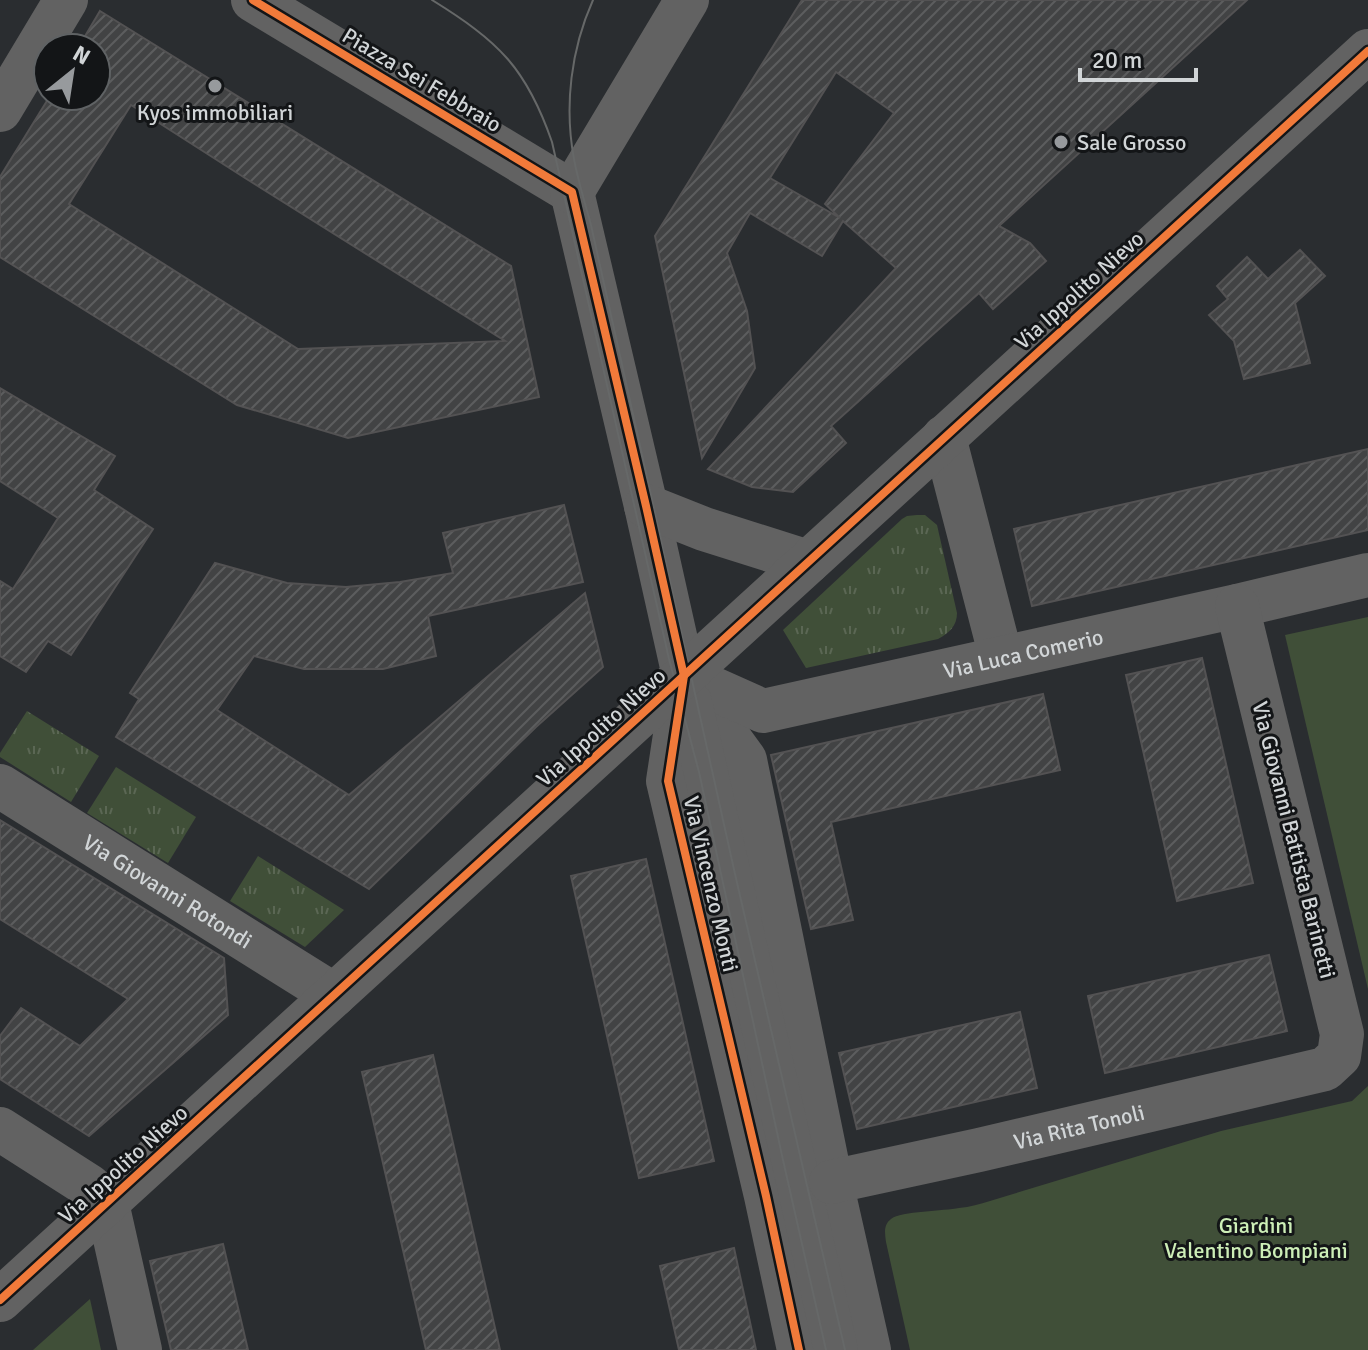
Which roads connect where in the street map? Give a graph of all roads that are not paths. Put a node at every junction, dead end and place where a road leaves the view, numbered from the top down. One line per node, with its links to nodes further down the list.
1 (66, 0): 5 (street)
2 (253, 0): 6 (street, Piazza Sei Febbraio)
3 (687, 0): 6 (street)
4 (1368, 51): 7 (street, Via Ippolito Nievo)
5 (0, 110)
6 (572, 192): 8 (street, Via Vincenzo Monti)
7 (944, 437): 9 (street, Via Ippolito Nievo); 12 (street)
8 (646, 506): 9 (street); 13 (street, Via Vincenzo Monti)
9 (808, 562): 13 (street, Via Ippolito Nievo)
10 (1368, 575): 11 (street, Via Luca Comerio)
11 (1237, 606): 12 (street, Via Luca Comerio); 16 (street, Via Giovanni Battista Barinetti)
12 (1001, 657): 13 (street, Via Luca Comerio)
13 (684, 676): 15 (street, Via Ippolito Nievo); 18 (street, Via Vincenzo Monti); 22 (street, Via Vincenzo Monti); 23 (street)
14 (0, 786): 15 (street, Via Giovanni Rotondi)
15 (334, 995): 19 (street, Via Ippolito Nievo)
16 (1325, 1069): 18 (street, Via Rita Tonoli)
17 (0, 1129): 19 (street)
18 (831, 1182): 24 (street, Via Vincenzo Monti)
19 (107, 1203): 20 (street, Via Ippolito Nievo); 21 (street)
20 (0, 1300)
21 (140, 1350)
22 (799, 1350)
23 (836, 1350)
24 (869, 1350)

